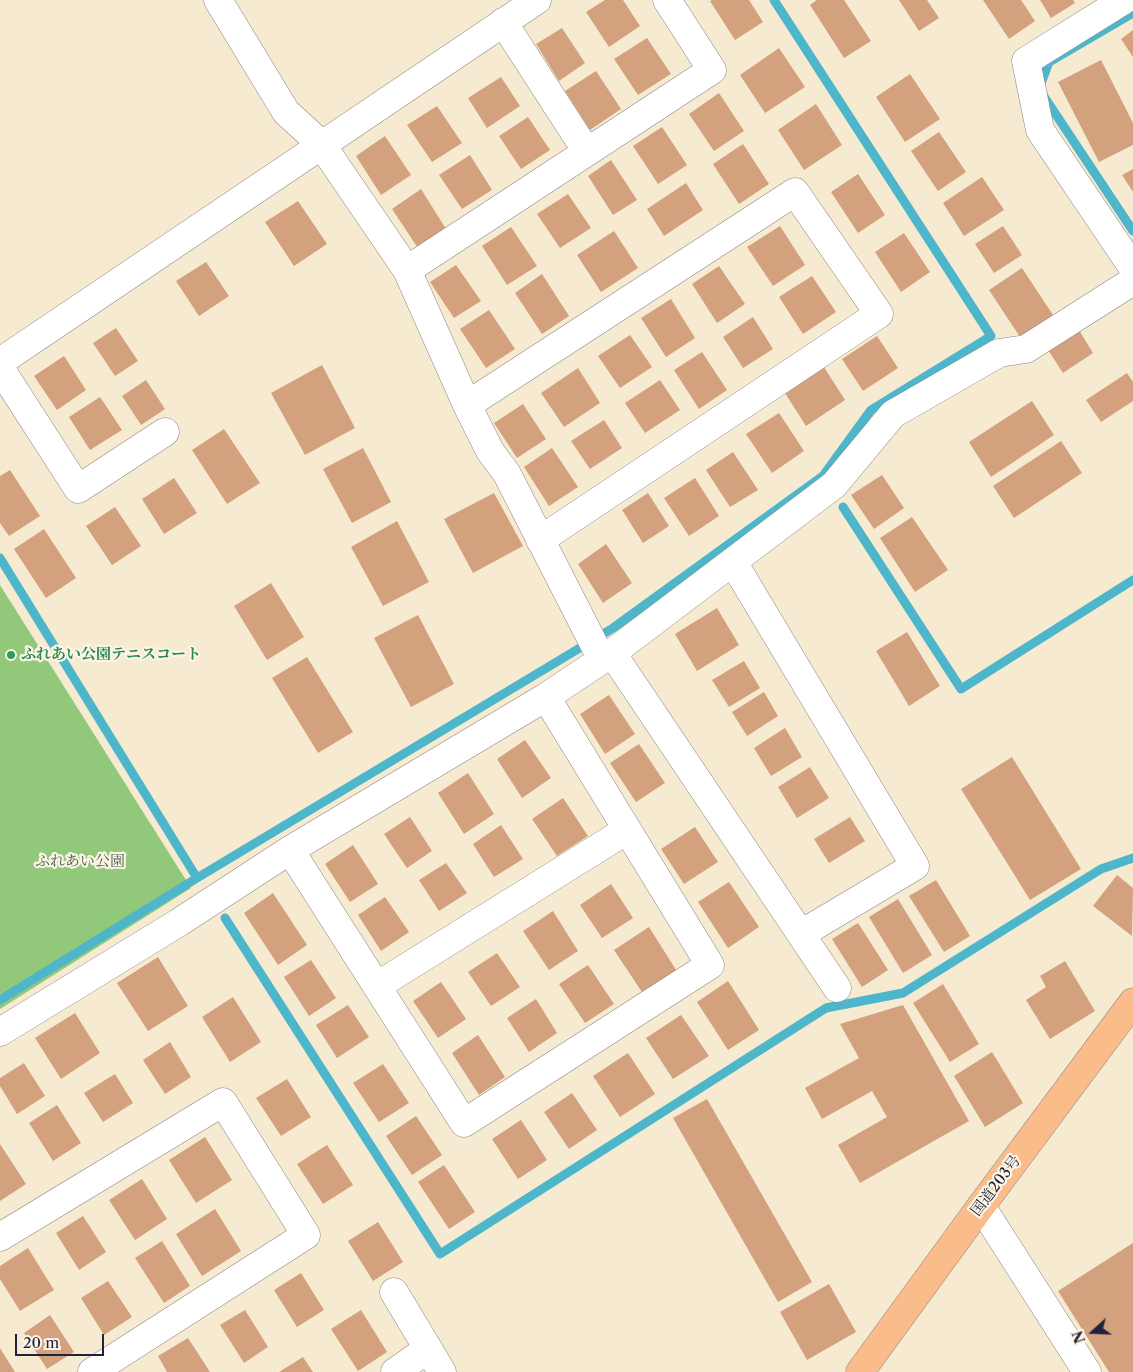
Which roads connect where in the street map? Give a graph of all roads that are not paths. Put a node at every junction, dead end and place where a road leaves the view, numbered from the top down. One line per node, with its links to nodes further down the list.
1 (218, 0): 6 (street)
2 (536, 0): 5 (street)
3 (666, 0): 7 (street)
4 (1124, 0): 8 (street)
5 (503, 22): 6 (street); 7 (street)
6 (321, 144): 9 (street); 11 (street)
7 (587, 152): 9 (street)
8 (1133, 268)
9 (407, 270): 13 (street)
10 (1133, 281): 16 (street)
11 (0, 362)
12 (0, 368): 14 (street)
13 (467, 404): 15 (street); 15 (street)
14 (165, 432)
15 (540, 540): 17 (street)
16 (733, 562): 17 (street); 21 (street)
17 (607, 656): 18 (street); 21 (street)
18 (546, 697): 19 (street); 20 (street)
19 (627, 830): 22 (street); 22 (street)
20 (290, 850): 22 (street); 25 (street)
21 (801, 934): 23 (street)
22 (377, 986)
23 (837, 988)
24 (1133, 1002): 26 (highway, 国道203号)
25 (0, 1032)
26 (981, 1206): 33 (highway, 国道203号); 34 (street)
27 (0, 1237): 30 (street)
28 (394, 1292): 29 (street)
29 (428, 1349): 31 (street); 32 (street)
30 (92, 1372)
31 (395, 1372)
32 (442, 1372)
33 (860, 1372)
34 (1087, 1372)

